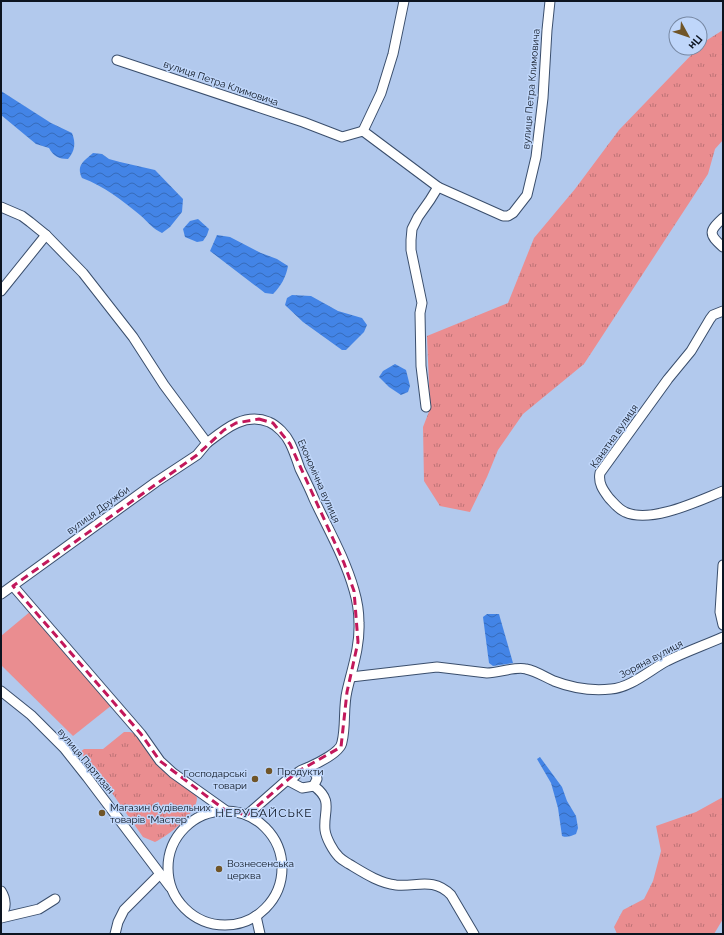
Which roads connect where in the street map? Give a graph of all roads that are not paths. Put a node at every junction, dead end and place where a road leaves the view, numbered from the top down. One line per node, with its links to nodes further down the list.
1 (404, 1): 4 (street)
2 (550, 1): 5 (street, вулиця Петра Климовича)
3 (118, 60): 4 (street, вулиця Петра Климовича)
4 (363, 131): 5 (street, вулиця Петра Климовича)
5 (438, 187): 12 (street)
6 (1, 207): 8 (street)
7 (723, 218): 9 (street)
8 (46, 235): 10 (street); 13 (street)
9 (723, 247)
10 (1, 291)
11 (723, 311): 14 (street, Канатна вулиця)
12 (426, 407)
13 (207, 443): 16 (street, вулиця Дружби); 20 (street, Економічна вулиця)
14 (723, 491)
15 (723, 565): 18 (street)
16 (14, 586): 17 (street, вулиця Дружби); 25 (street)
17 (1, 594)
18 (723, 625)
19 (723, 637): 20 (street, Зоряна вулиця)
20 (351, 678): 22 (street, Економічна вулиця)
21 (1, 691): 27 (street, вулиця Партизан)
22 (308, 768): 23 (street, Економічна вулиця); 24 (street)
23 (293, 780): 24 (street); 26 (street, Економічна вулиця)
24 (314, 786): 36 (street)
25 (225, 810): 26 (street); 29 (street)
26 (247, 815): 32 (street)
27 (160, 874): 29 (street, вулиця Партизан); 34 (street)
28 (1, 890): 31 (street)
29 (173, 892): 32 (street)
30 (55, 899): 33 (street)
31 (1, 915)
32 (256, 916): 35 (street)
33 (1, 918)
34 (115, 934)
35 (260, 934)
36 (474, 934)

